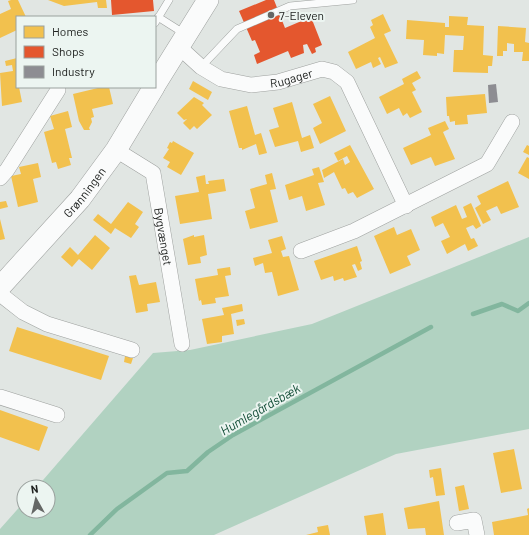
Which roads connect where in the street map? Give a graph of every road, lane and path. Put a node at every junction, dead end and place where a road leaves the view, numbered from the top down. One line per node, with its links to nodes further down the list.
1 (169, 0): 4 (lane)
2 (208, 0): 5 (street, Grønningen)
3 (353, 0): 6 (lane)
4 (157, 20): 5 (lane)
5 (182, 40): 6 (street, Rugager); 7 (street, Grønningen)
6 (201, 67): 13 (street, Rugager)
7 (156, 83)
8 (153, 88): 11 (street, Grønningen)
9 (58, 90): 12 (street)
10 (512, 122): 13 (street)
11 (116, 150): 15 (street, Grønningen); 17 (street, Bygvænget)
12 (0, 178)
13 (406, 206): 14 (street)
14 (301, 251)
15 (0, 287)
16 (0, 294): 18 (street)
17 (182, 344)
18 (132, 350)
19 (0, 397): 20 (street)
20 (57, 415)
21 (457, 523): 22 (street)
22 (477, 535)

